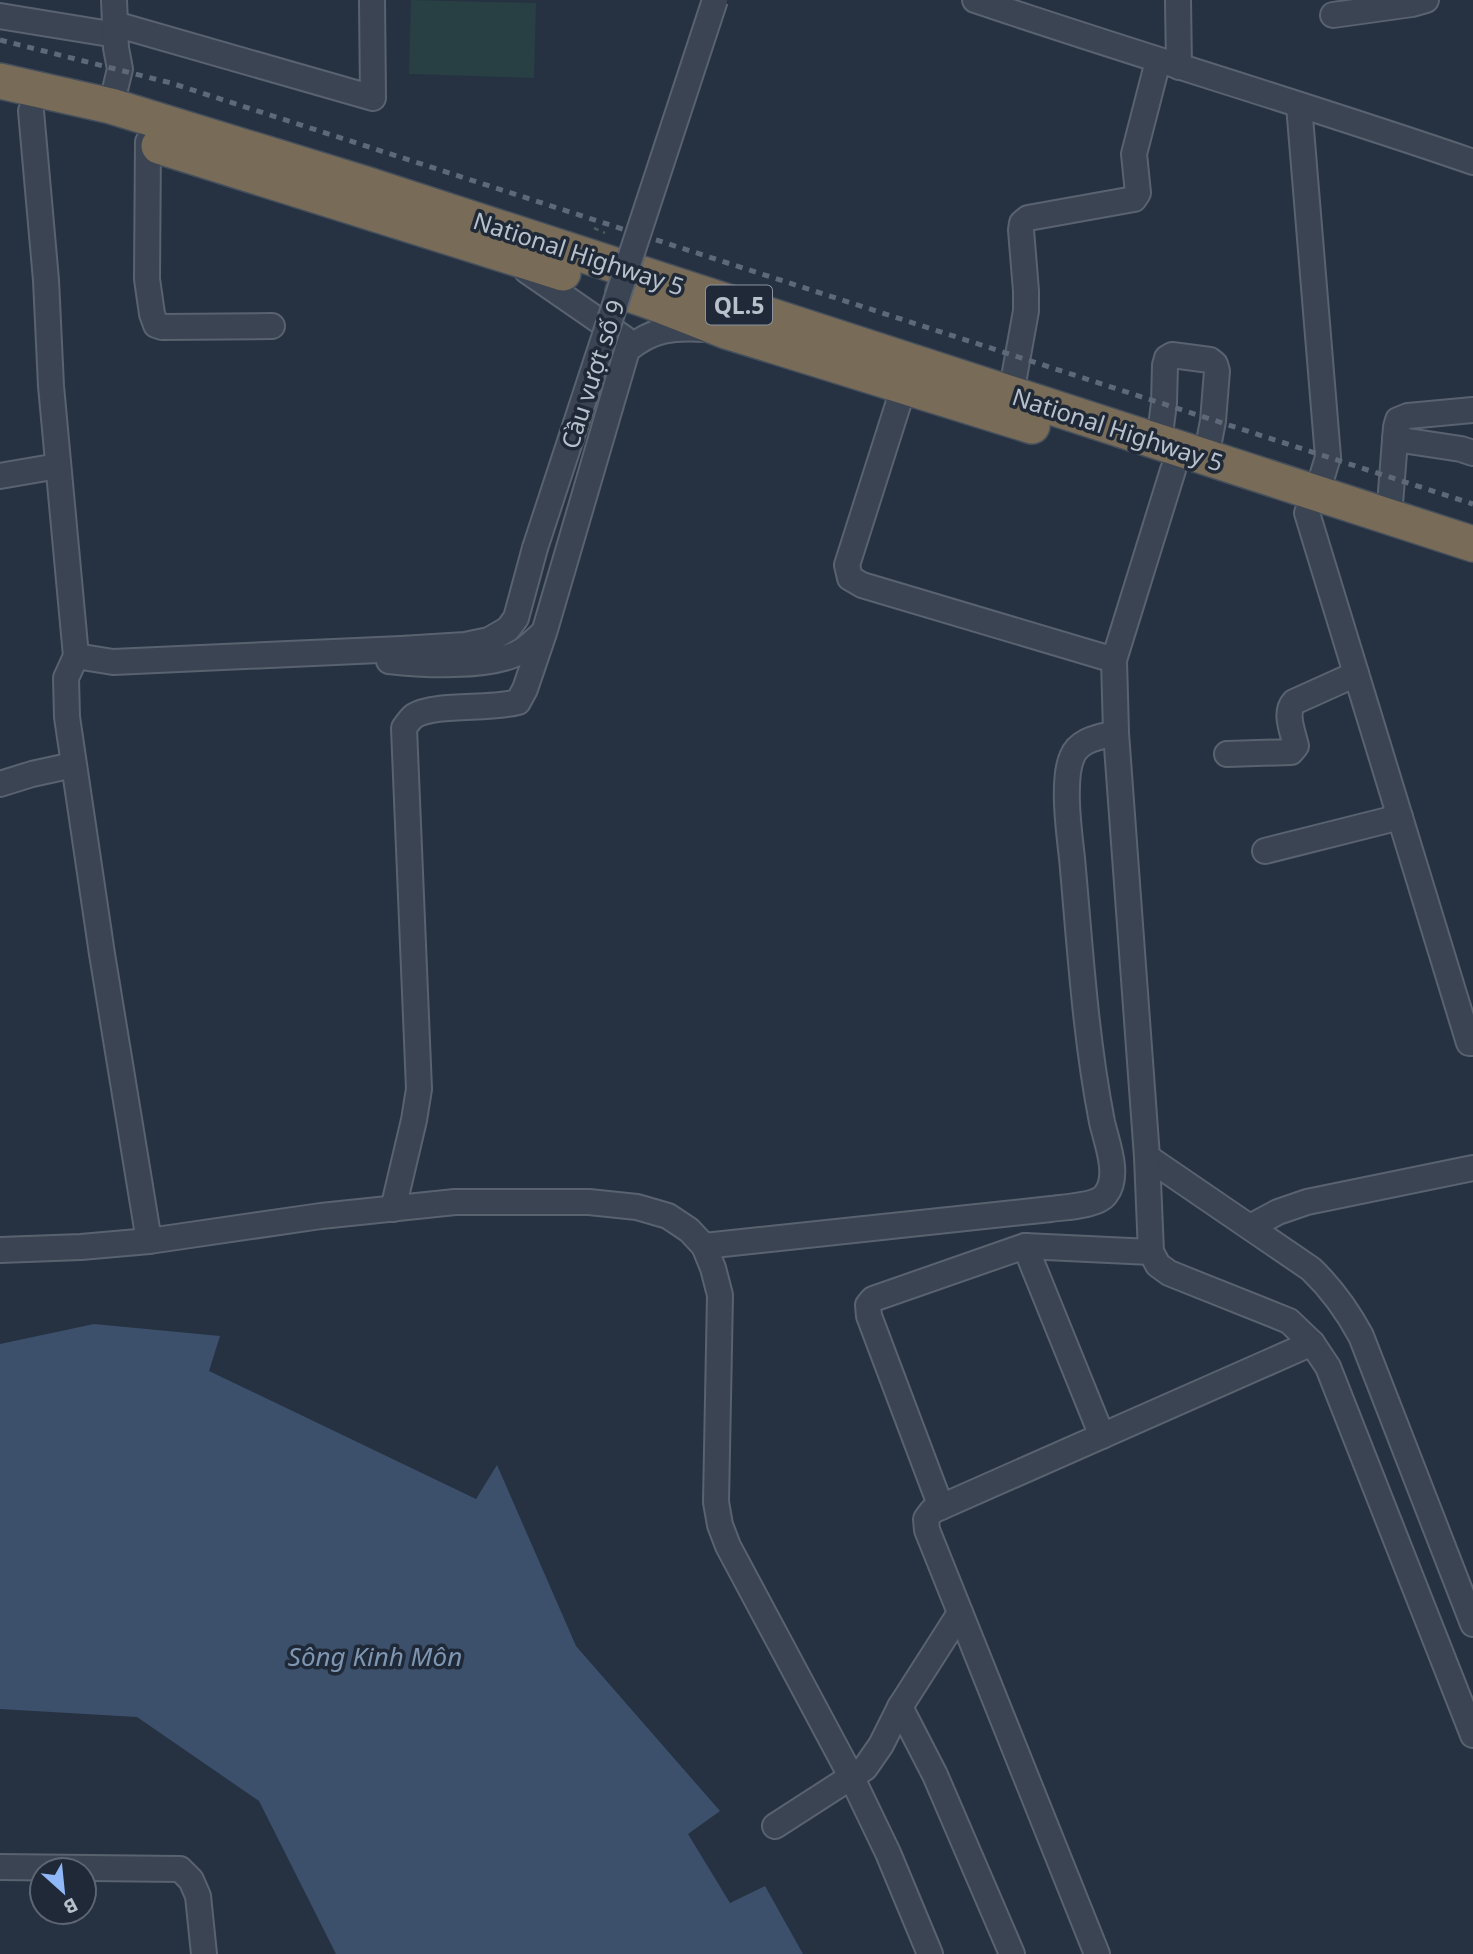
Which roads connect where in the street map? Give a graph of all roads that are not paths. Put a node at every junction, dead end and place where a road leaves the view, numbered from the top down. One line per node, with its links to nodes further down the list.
1 (372, 0): 8 (street)
2 (715, 0): 34 (street, Cầu vượt số 9, bridge)
3 (975, 0): 9 (street)
4 (1178, 0): 9 (street)
5 (1426, 0): 6 (street)
6 (1333, 15)
7 (0, 16): 8 (street)
8 (115, 20): 12 (street)
9 (1169, 64): 11 (street); 21 (street)
10 (0, 81): 12 (highway, National Highway 5 / QL.5)
11 (1299, 105): 15 (street); 29 (street)
12 (111, 106): 21 (highway, National Highway 5 / QL.5)
13 (16, 108): 14 (highway, National Highway 5 / QL.5); 27 (street)
14 (148, 142): 16 (highway, National Highway 5 / QL.5); 17 (street)
15 (1473, 162)
16 (503, 254): 18 (highway, National Highway 5 / QL.5); 19 (street)
17 (272, 326)
18 (726, 331): 19 (street); 20 (highway, National Highway 5 / QL.5)
19 (633, 344): 33 (street)
20 (904, 386): 25 (highway, National Highway 5 / QL.5); 36 (street)
21 (1011, 394): 25 (highway, National Highway 5 / QL.5)
22 (1473, 410): 23 (street)
23 (1395, 439): 24 (street); 30 (street)
24 (1473, 453)
25 (1166, 456): 26 (highway, National Highway 5 / QL.5); 26 (street); 29 (highway, National Highway 5 / QL.5); 36 (street)
26 (1206, 457): 29 (highway, National Highway 5 / QL.5)
27 (58, 466): 28 (street); 35 (street)
28 (0, 476)
29 (1312, 503): 30 (highway, National Highway 5 / QL.5); 32 (highway, National Highway 5 / QL.5); 37 (street)
30 (1389, 517): 31 (highway, National Highway 5 / QL.5)
31 (1473, 544)
32 (1473, 566)
33 (544, 633): 34 (street); 47 (street)
34 (360, 651): 35 (street)
35 (75, 656): 40 (street)
36 (1114, 660): 38 (street)
37 (1356, 674): 39 (street); 42 (street)
38 (1116, 733): 45 (street); 50 (street)
39 (1227, 754)
40 (73, 765): 41 (street); 49 (street)
41 (0, 784)
42 (1400, 817): 43 (street); 44 (street)
43 (1265, 851)
44 (1472, 1047)
45 (1147, 1157): 48 (street); 53 (street)
46 (1473, 1168): 48 (street)
47 (393, 1209): 49 (street); 50 (street)
48 (1250, 1227): 58 (street)
49 (149, 1241): 52 (street)
50 (704, 1245): 61 (street)
51 (1025, 1246): 53 (street); 55 (street); 56 (street)
52 (0, 1250)
53 (1151, 1252): 54 (street)
54 (1312, 1343): 55 (street); 60 (street)
55 (1102, 1436): 56 (street)
56 (942, 1507): 57 (street)
57 (960, 1613): 59 (street); 67 (street)
58 (1473, 1624)
59 (900, 1707): 61 (street); 66 (street)
60 (1473, 1735)
61 (852, 1778): 62 (street); 65 (street)
62 (775, 1826)
63 (0, 1867): 64 (street)
64 (204, 1954)
65 (930, 1954)
66 (1012, 1954)
67 (1097, 1954)

